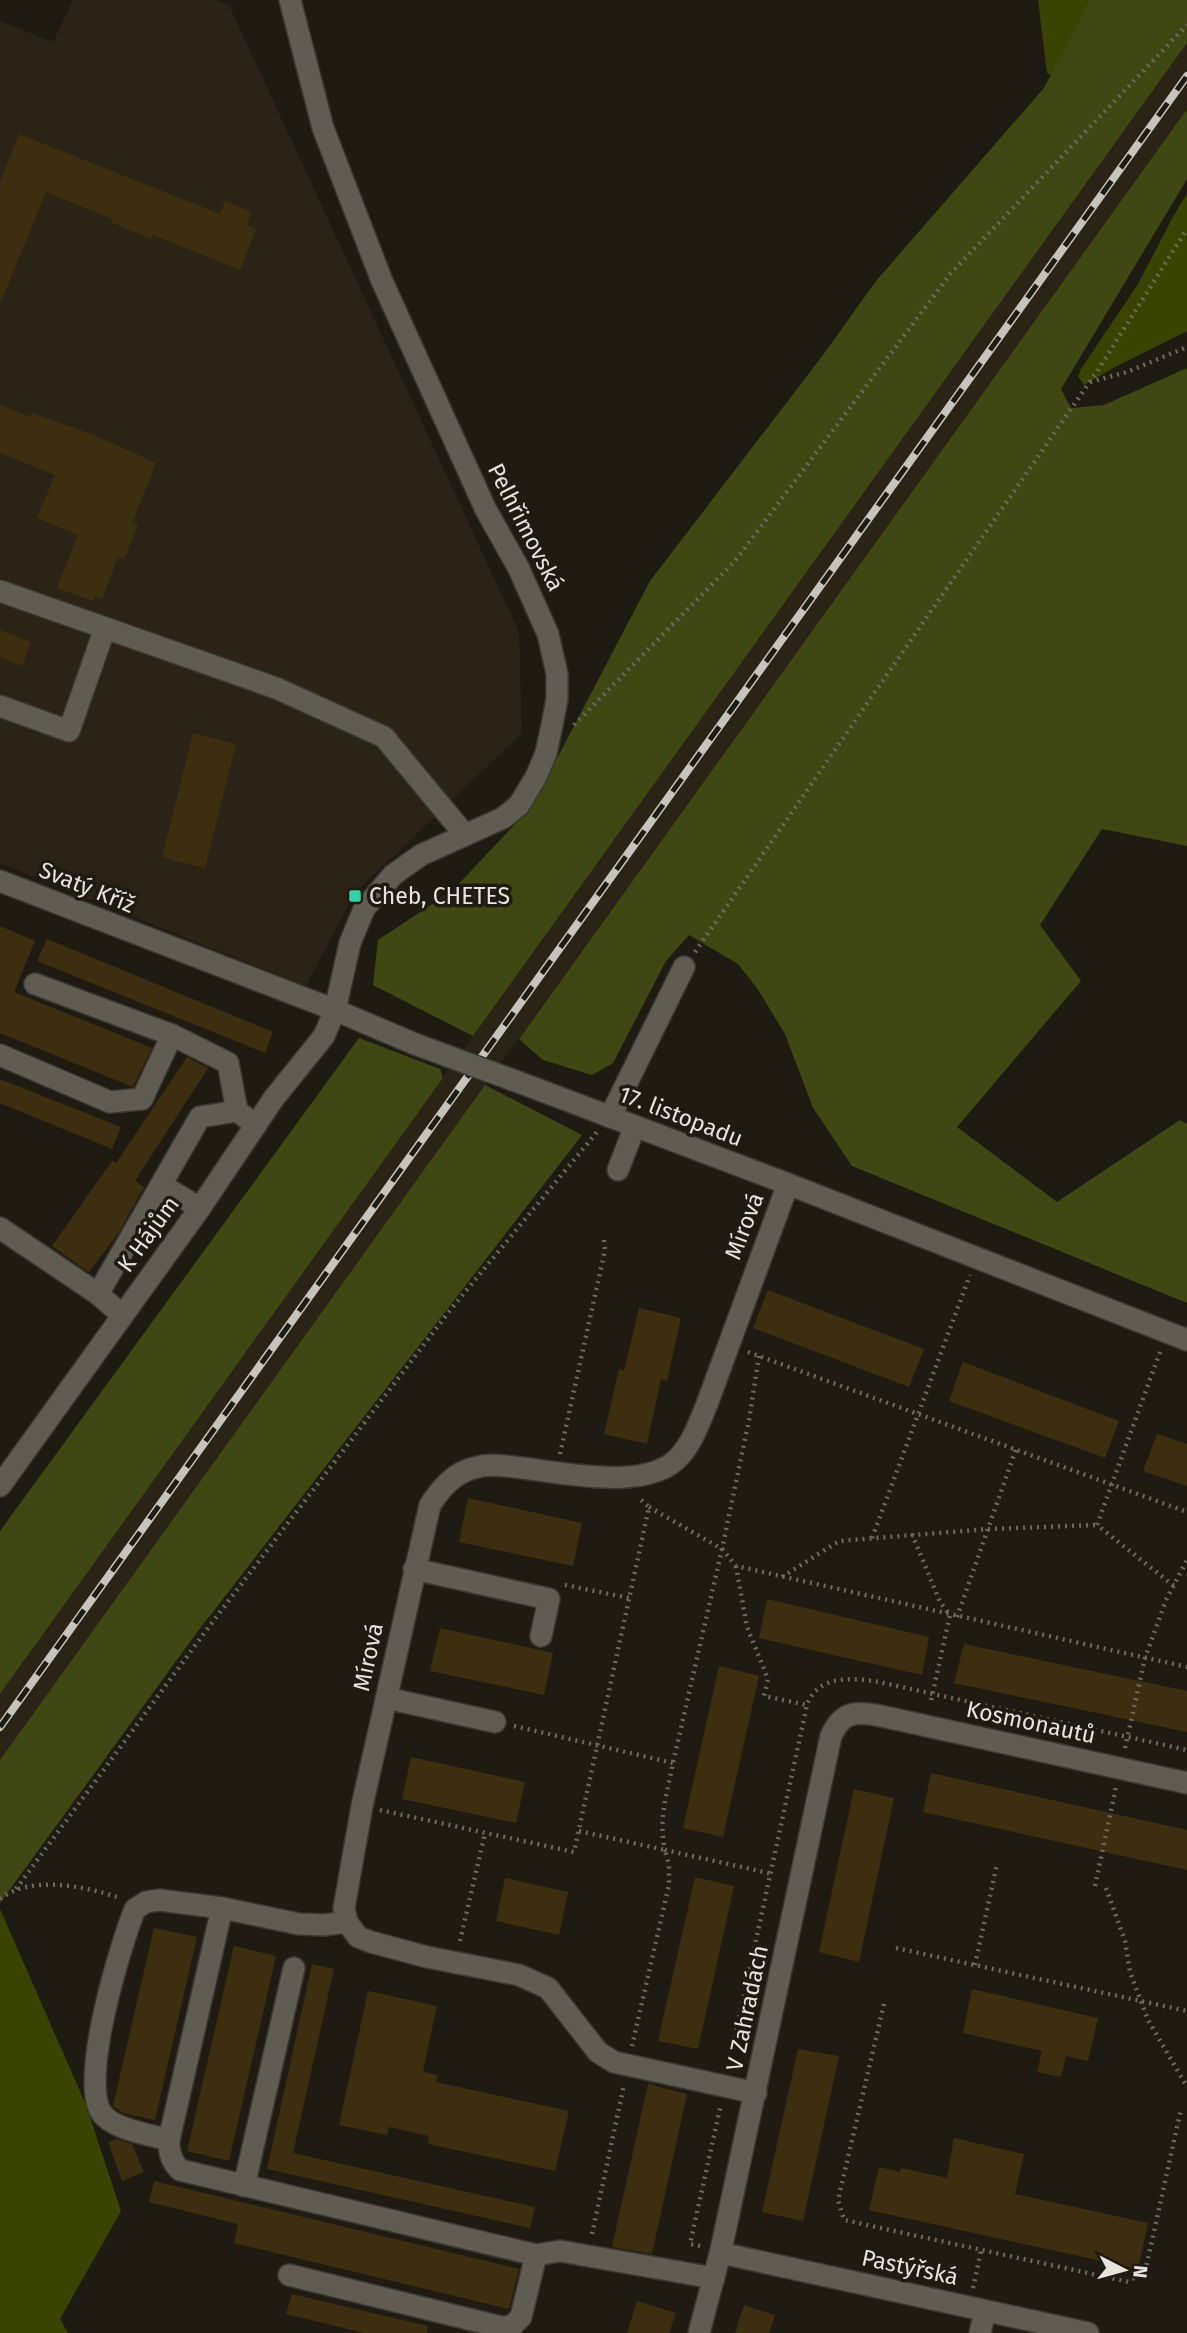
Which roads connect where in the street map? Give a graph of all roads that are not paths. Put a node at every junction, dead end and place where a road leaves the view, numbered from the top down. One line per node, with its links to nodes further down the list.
1 (290, 0): 5 (street, Pelhřimovská)
2 (0, 591): 3 (street)
3 (105, 628): 4 (street); 5 (street)
4 (0, 706)
5 (465, 835): 10 (street, Pelhřimovská)
6 (0, 881): 7 (street, Svatý Kříž)
7 (155, 942): 10 (street, 17. listopadu)
8 (684, 967): 14 (street)
9 (35, 984): 11 (street)
10 (335, 1010): 14 (street, 17. listopadu, bridge); 15 (street, K Hájům)
11 (172, 1035): 12 (street); 13 (street)
12 (0, 1055)
13 (237, 1111): 15 (street); 19 (street)
14 (610, 1117): 16 (street, 17. listopadu)
15 (256, 1125): 20 (street, K Hájům)
16 (635, 1126): 17 (street); 18 (street, 17. listopadu)
17 (618, 1170)
18 (788, 1184): 24 (street, 17. listopadu); 26 (street, Mírová)
19 (163, 1186): 20 (street); 22 (street)
20 (200, 1208): 23 (street, K Hájům)
21 (0, 1228): 22 (street)
22 (98, 1294): 23 (street)
23 (122, 1315): 25 (street, K Hájům)
24 (1177, 1336)
25 (0, 1486)
26 (414, 1569): 27 (street); 28 (street, Mírová)
27 (541, 1636)
28 (386, 1698): 30 (street); 33 (street, Mírová)
29 (865, 1713): 31 (street, Kosmonautů); 35 (street, V Zahradách)
30 (495, 1722)
31 (1187, 1783)
32 (222, 1908): 33 (street); 36 (street); 36 (street)
33 (347, 1922): 35 (street)
34 (294, 1968): 37 (street)
35 (756, 2094): 38 (street, V Zahradách)
36 (169, 2140): 37 (street)
37 (244, 2186): 39 (street)
38 (721, 2252): 41 (street, V Zahradách); 42 (street, Pastýřská)
39 (536, 2255): 40 (street); 41 (street)
40 (289, 2275)
41 (714, 2278): 43 (street, V Zahradách)
42 (977, 2309): 44 (street); 45 (street, Pastýřská)
43 (699, 2333)
44 (980, 2333)
45 (1088, 2333)

